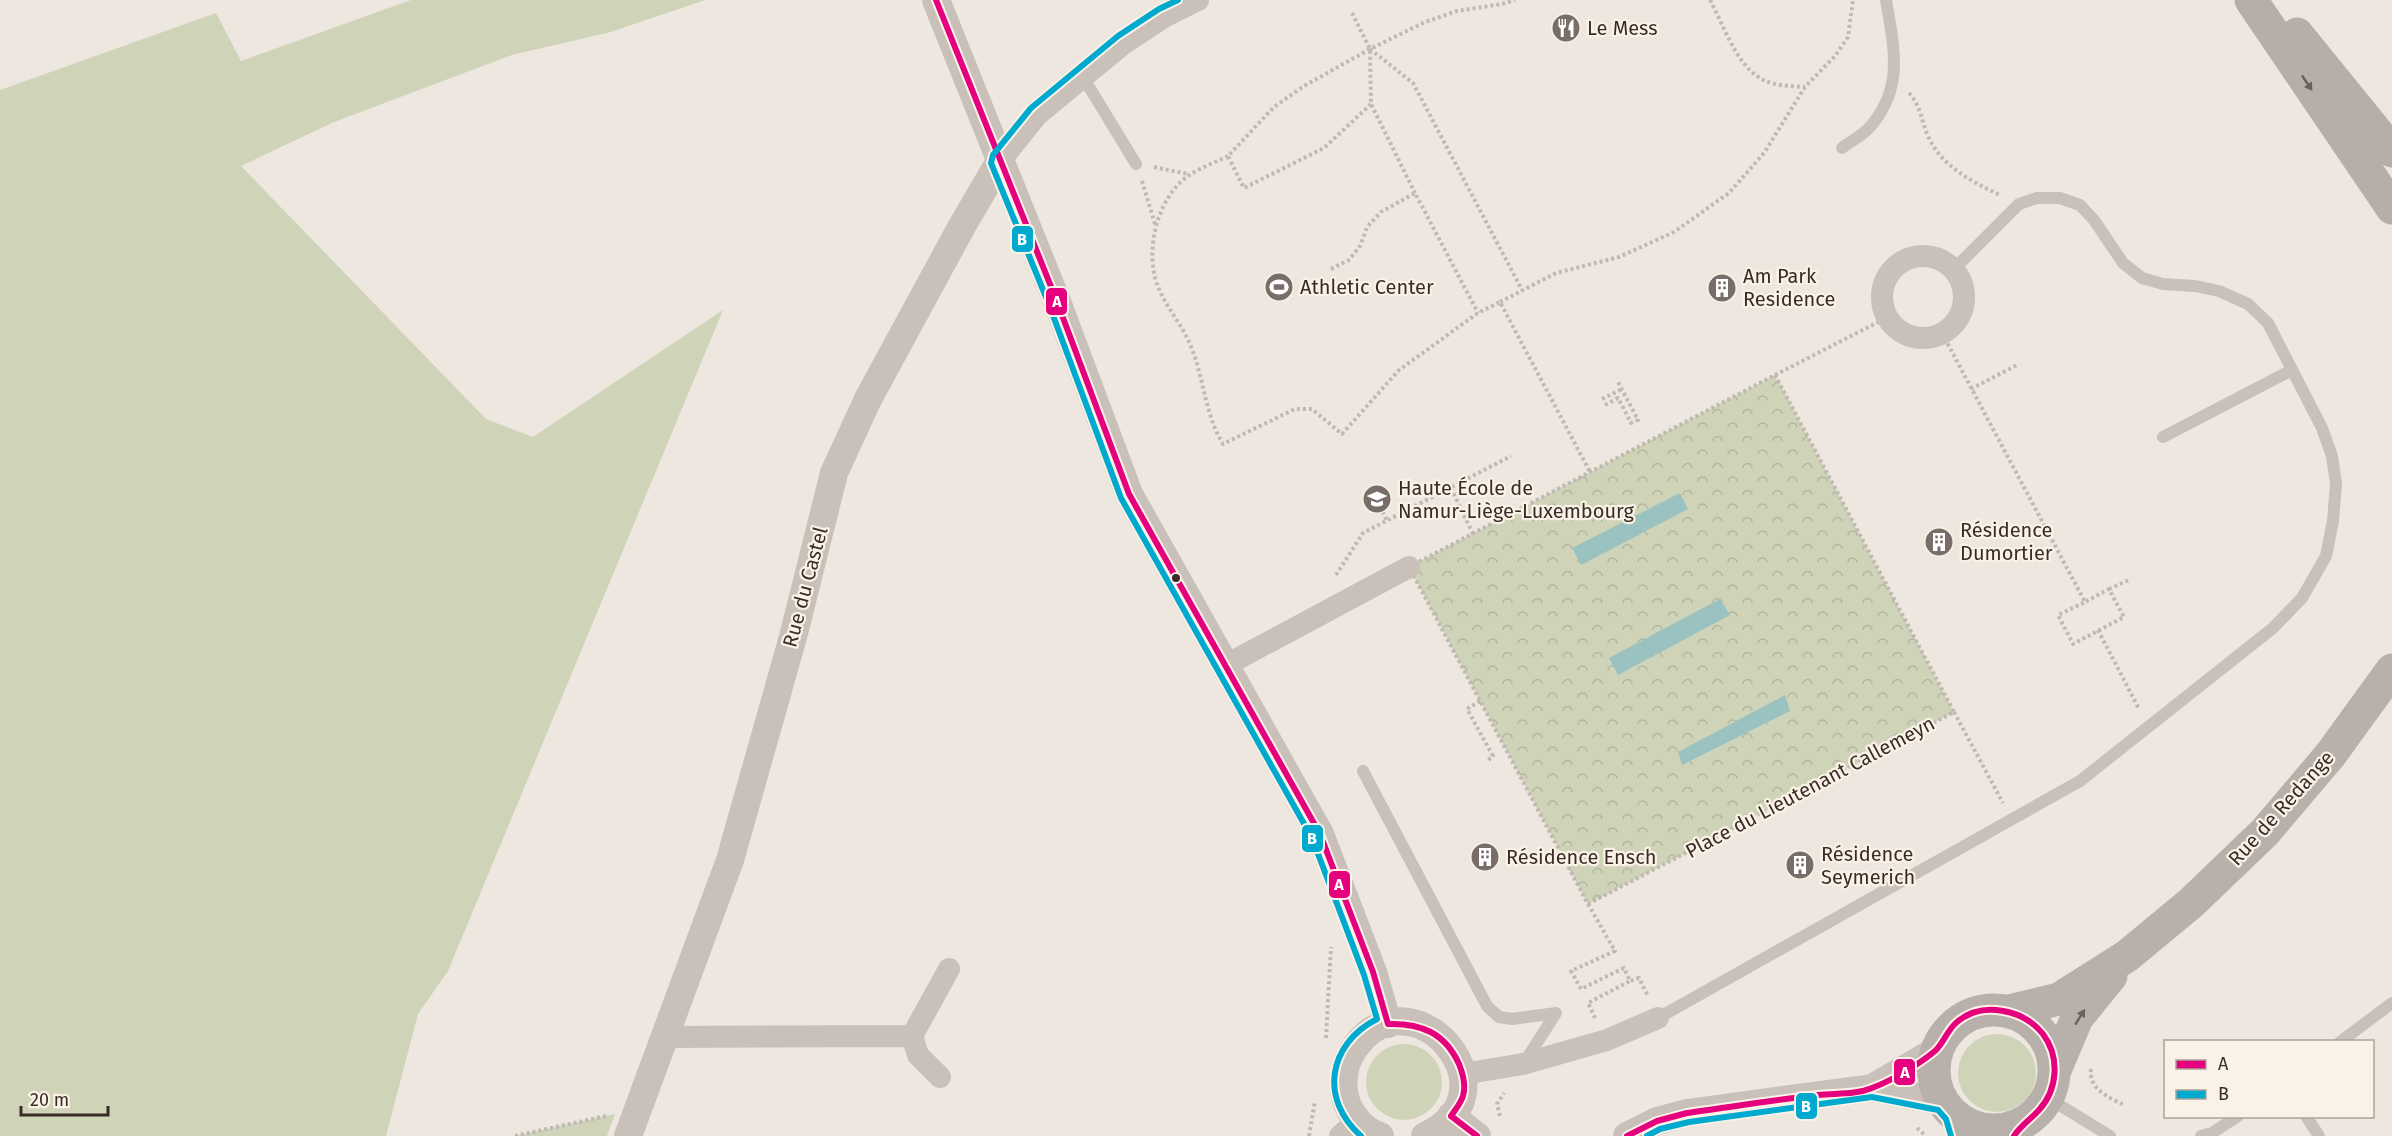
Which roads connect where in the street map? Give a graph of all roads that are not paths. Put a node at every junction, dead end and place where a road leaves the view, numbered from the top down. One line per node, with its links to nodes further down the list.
1 (936, 0): 9 (street)
2 (1198, 0): 6 (street)
3 (1886, 0): 7 (lane)
4 (2251, 0): 11 (main road, one-way to 11)
5 (2269, 0): 8 (main road)
6 (1083, 77): 9 (street); 10 (lane)
7 (1842, 148)
8 (2392, 151)
9 (1000, 161): 16 (street); 25 (street, Rue du Castel)
10 (1136, 164)
11 (2392, 208)
12 (1953, 270): 12 (street); 13 (lane)
13 (2292, 370): 14 (lane); 23 (lane)
14 (2163, 437)
15 (1409, 567): 16 (street)
16 (1226, 666): 24 (street)
17 (2392, 670): 19 (main road, Rue de Redange)
18 (1362, 771): 29 (lane)
19 (2127, 956): 22 (main road, Rue de Redange); 32 (main road, Rue de Redange, one-way to 19)
20 (949, 969): 26 (street)
21 (2392, 1003): 27 (lane)
22 (2009, 1011): 28 (main road); 32 (main road)
23 (1658, 1018): 29 (street)
24 (1388, 1024): 30 (street); 40 (street)
25 (665, 1036): 26 (street); 38 (street, Rue du Castel)
26 (912, 1036): 31 (street)
27 (2341, 1040)
28 (1937, 1050): 33 (street); 35 (main road)
29 (1523, 1064): 30 (street)
30 (1463, 1074): 34 (street)
31 (940, 1077)
32 (2051, 1084): 39 (main road); 44 (lane)
33 (1872, 1088): 35 (street); 43 (street)
34 (1451, 1116): 41 (street); 42 (street)
35 (1953, 1118): 39 (main road)
36 (2235, 1118): 45 (lane)
37 (2307, 1118): 46 (lane)
38 (632, 1123)
39 (2018, 1130)
40 (1359, 1131)
41 (1425, 1136)
42 (1478, 1136)
43 (1627, 1136)
44 (2110, 1136)
45 (2201, 1136)
46 (2319, 1136)

